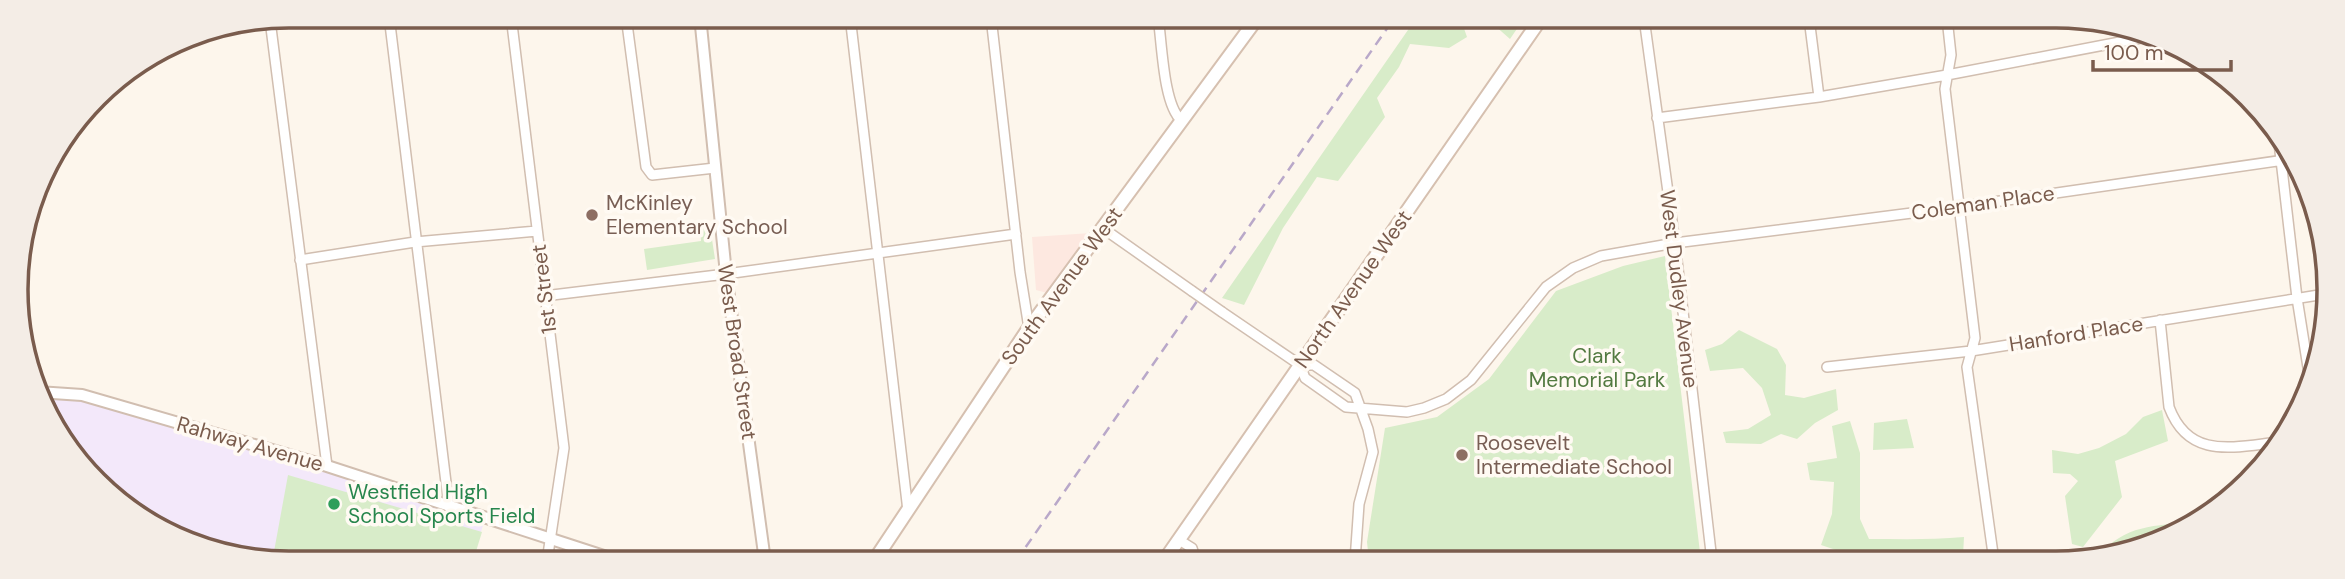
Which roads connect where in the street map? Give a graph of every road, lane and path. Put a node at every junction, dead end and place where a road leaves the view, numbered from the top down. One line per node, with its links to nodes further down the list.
1 (390, 28): 26 (street)
2 (512, 28): 24 (street, 1st Street)
3 (628, 28): 20 (street)
4 (701, 28): 20 (street, West Broad Street)
5 (851, 28): 28 (street)
6 (992, 28): 25 (street)
7 (1160, 28): 18 (street)
8 (1250, 28): 18 (main road, South Avenue West)
9 (1535, 28): 38 (main road, North Avenue West)
10 (1645, 28): 17 (street, West Dudley Avenue)
11 (1810, 28): 16 (street)
12 (1948, 28): 15 (street)
13 (271, 29): 29 (street)
14 (2132, 40): 15 (street)
15 (1947, 75): 16 (street); 22 (street)
16 (1819, 97): 17 (street)
17 (1657, 118): 27 (street, West Dudley Avenue)
18 (1181, 120): 23 (main road, South Avenue West)
19 (2283, 160): 22 (street, Coleman Place)
20 (715, 168): 30 (street, West Broad Street)
21 (2287, 168): 33 (street)
22 (1959, 207): 27 (street, Coleman Place); 36 (street)
23 (1104, 229): 35 (main road, South Avenue West); 38 (street, bridge)
24 (537, 231): 26 (street); 32 (street, 1st Street)
25 (1016, 234): 28 (street); 35 (street)
26 (415, 242): 29 (street); 44 (street)
27 (1675, 243): 41 (street, Coleman Place); 55 (street, West Dudley Avenue)
28 (877, 254): 30 (street); 45 (street)
29 (300, 260): 43 (street)
30 (726, 274): 32 (street); 50 (street, West Broad Street)
31 (2317, 295): 33 (street, Hanford Place)
32 (544, 296): 46 (street, 1st Street)
33 (2297, 298): 34 (street, Hanford Place); 37 (street)
34 (2160, 320): 36 (street, Hanford Place); 42 (street)
35 (1029, 328): 45 (main road, South Avenue West)
36 (1971, 351): 39 (street, Hanford Place); 56 (street)
37 (2307, 361)
38 (1300, 365): 41 (street); 41 (street); 47 (main road, North Avenue West)
39 (1827, 367)
40 (49, 393): 43 (street, Rahway Avenue)
41 (1361, 409): 54 (street)
42 (2267, 443)
43 (327, 466): 44 (street, Rahway Avenue)
44 (449, 507): 46 (street, Rahway Avenue)
45 (908, 512): 51 (main road, South Avenue West)
46 (550, 539): 48 (street, 1st Street); 49 (street, Rahway Avenue)
47 (1179, 540): 52 (main road, North Avenue West); 53 (street)
48 (548, 551)
49 (588, 551)
50 (764, 551)
51 (881, 551)
52 (1171, 551)
53 (1193, 551)
54 (1356, 551)
55 (1711, 551)
56 (1993, 551)

